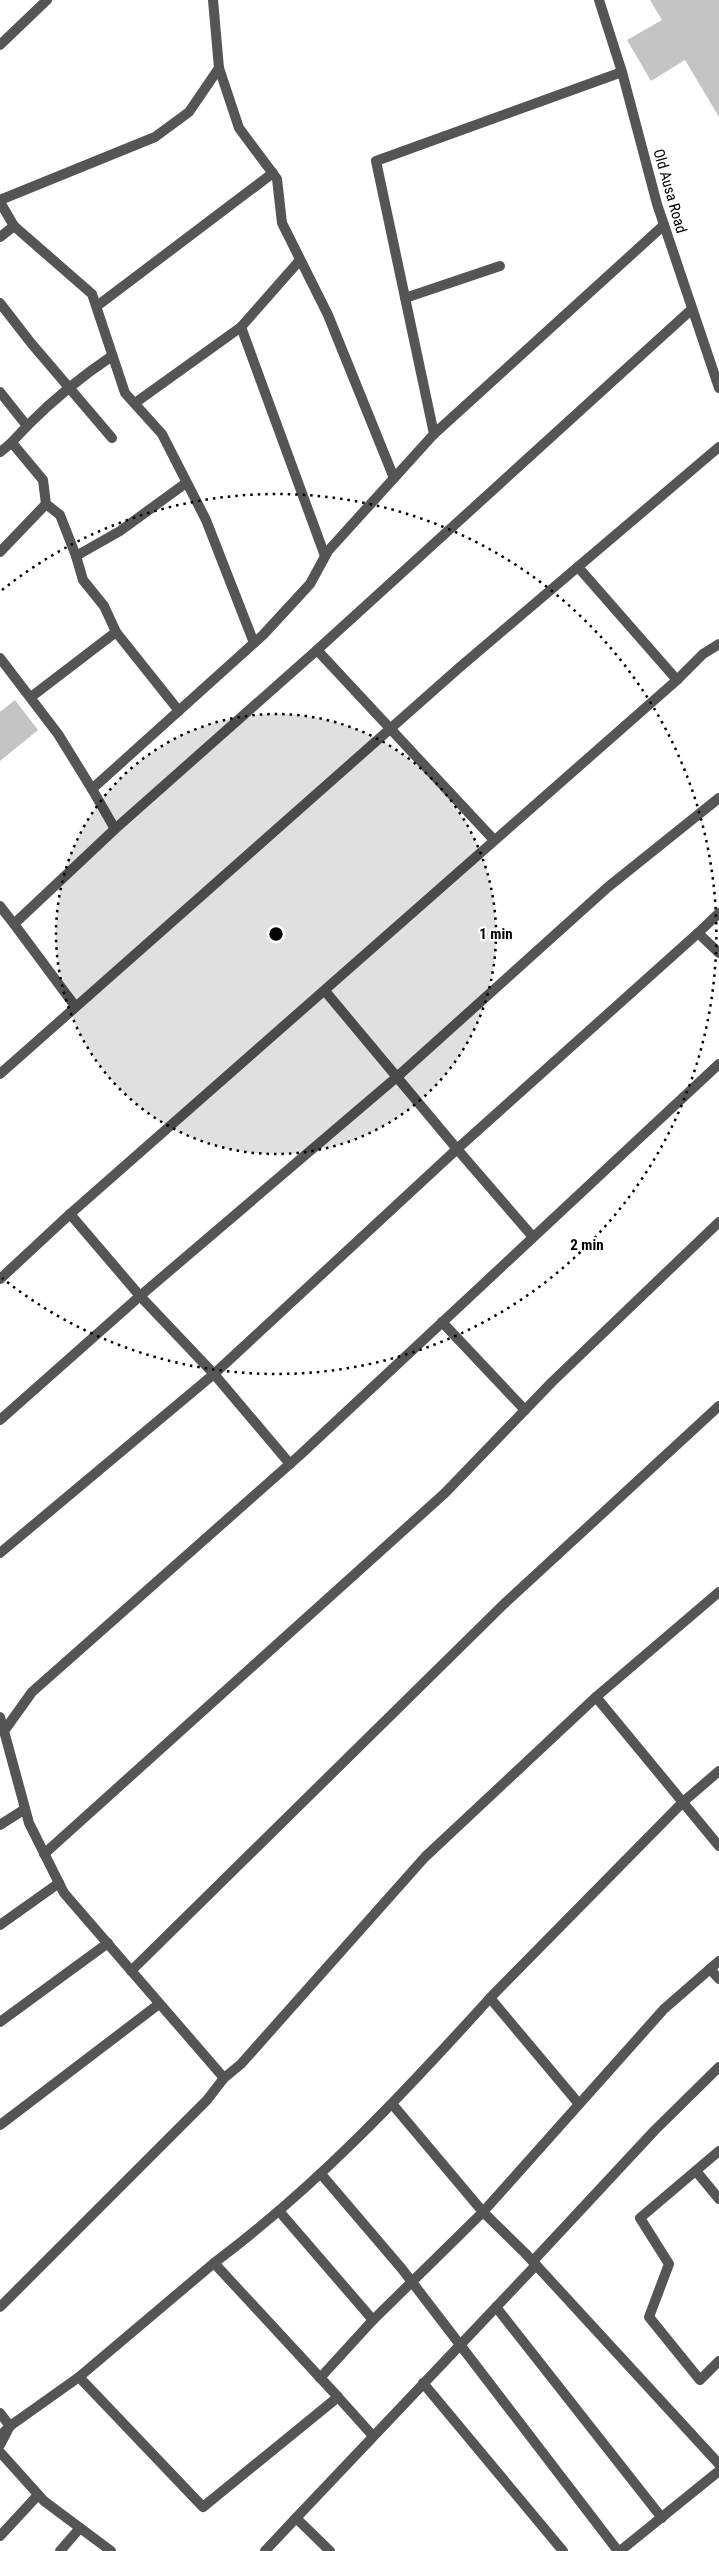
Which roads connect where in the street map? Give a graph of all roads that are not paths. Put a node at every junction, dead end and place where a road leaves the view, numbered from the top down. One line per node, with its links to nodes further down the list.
1 (47, 0): 4 (street)
2 (213, 0): 5 (street)
3 (599, 0): 6 (street, Old Ausa Road)
4 (0, 45)
5 (219, 68): 7 (street); 8 (street)
6 (622, 72): 9 (street, Old Ausa Road); 14 (street)
7 (273, 173): 12 (street); 16 (street)
8 (0, 201): 10 (street)
9 (664, 225): 17 (street, Old Ausa Road); 25 (street)
10 (14, 226): 11 (street); 16 (street)
11 (0, 237)
12 (300, 260): 18 (street); 30 (street)
13 (500, 266): 14 (street)
14 (405, 298): 25 (street)
15 (0, 303): 20 (street)
16 (97, 306): 19 (street)
17 (692, 308): 21 (street, Old Ausa Road); 40 (street)
18 (241, 327): 23 (street); 35 (street)
19 (112, 356): 20 (street); 23 (street)
20 (70, 387): 24 (street); 26 (street)
21 (719, 388)
22 (0, 392): 24 (street)
23 (136, 403): 31 (street)
24 (27, 426): 27 (street)
25 (434, 434): 30 (street)
26 (112, 438)
27 (13, 444): 29 (street); 32 (street)
28 (719, 447): 36 (street)
29 (0, 452)
30 (394, 478): 35 (street)
31 (186, 483): 34 (street); 38 (street)
32 (46, 504): 33 (street); 34 (street)
33 (0, 552)
34 (76, 556): 37 (street)
35 (325, 556): 38 (street)
36 (578, 567): 42 (street); 45 (street)
37 (116, 632): 43 (street); 44 (street)
38 (254, 643): 44 (street)
39 (719, 644): 42 (street)
40 (317, 650): 45 (street); 48 (street)
41 (0, 658): 43 (street)
42 (677, 680): 49 (street)
43 (31, 697): 46 (street)
44 (179, 711): 46 (street)
45 (389, 730): 49 (street); 56 (street)
46 (92, 789): 48 (street)
47 (719, 798): 59 (street)
48 (115, 829): 52 (street)
49 (494, 840): 55 (street)
50 (0, 906): 52 (street)
51 (719, 913): 53 (street)
52 (14, 924): 56 (street)
53 (698, 933): 54 (street); 60 (street)
54 (719, 954)
55 (325, 991): 59 (street); 61 (street)
56 (75, 1006): 58 (street)
57 (719, 1064): 63 (street)
58 (0, 1074)
59 (398, 1076): 60 (street); 65 (street)
60 (457, 1149): 63 (street); 67 (street)
61 (70, 1214): 64 (street); 65 (street)
62 (719, 1222): 69 (street)
63 (533, 1238): 66 (street)
64 (0, 1278)
65 (140, 1296): 67 (street); 70 (street)
66 (442, 1322): 69 (street); 71 (street)
67 (214, 1374): 71 (street); 72 (street)
68 (719, 1406): 88 (street)
69 (525, 1410): 82 (street)
70 (0, 1420)
71 (290, 1464): 76 (street)
72 (0, 1553)
73 (719, 1592): 74 (street)
74 (596, 1697): 78 (street); 94 (street)
75 (0, 1717): 76 (street)
76 (4, 1731): 79 (street)
77 (719, 1771): 78 (street)
78 (683, 1802): 81 (street); 90 (street)
79 (25, 1809): 80 (street); 82 (street)
80 (0, 1825)
81 (719, 1846)
82 (44, 1854): 83 (street)
83 (60, 1884): 84 (street); 85 (street)
84 (0, 1925)
85 (108, 1943): 88 (street); 92 (street)
86 (719, 1961): 87 (street)
87 (710, 1969): 89 (street); 95 (street)
88 (131, 1971): 91 (street)
89 (719, 1979)
90 (490, 1998): 95 (street); 96 (street)
91 (159, 2004): 94 (street); 97 (street)
92 (0, 2022)
93 (719, 2067): 105 (street)
94 (224, 2078): 107 (street)
95 (579, 2104): 103 (street)
96 (393, 2105): 100 (street); 103 (street)
97 (0, 2125)
98 (719, 2151): 99 (street)
99 (696, 2170): 101 (street); 111 (street)
100 (321, 2174): 102 (street); 106 (street)
101 (719, 2199)
102 (279, 2211): 104 (street); 109 (street)
103 (483, 2212): 105 (street); 106 (street)
104 (214, 2262): 112 (street); 113 (street)
105 (534, 2263): 108 (street); 122 (street)
106 (412, 2282): 109 (street); 110 (street)
107 (0, 2307)
108 (496, 2307): 110 (street); 126 (street)
109 (373, 2320): 113 (street)
110 (460, 2345): 114 (street); 134 (street)
111 (719, 2361)
112 (79, 2378): 115 (street); 117 (street)
113 (320, 2378): 115 (street)
114 (423, 2383): 119 (street); 133 (street)
115 (338, 2398): 119 (street)
116 (0, 2413): 117 (street)
117 (10, 2426): 118 (street); 120 (street)
118 (0, 2436)
119 (373, 2436): 125 (street)
120 (0, 2445)
121 (0, 2452): 124 (street)
122 (719, 2464)
123 (719, 2471): 126 (street)
124 (38, 2495): 127 (street); 128 (street)
125 (296, 2518): 131 (street); 132 (street)
126 (662, 2518): 134 (street)
127 (80, 2528): 129 (street); 130 (street)
128 (0, 2536)
129 (60, 2551)
130 (111, 2551)
131 (265, 2551)
132 (330, 2551)
133 (563, 2551)
134 (619, 2551)

